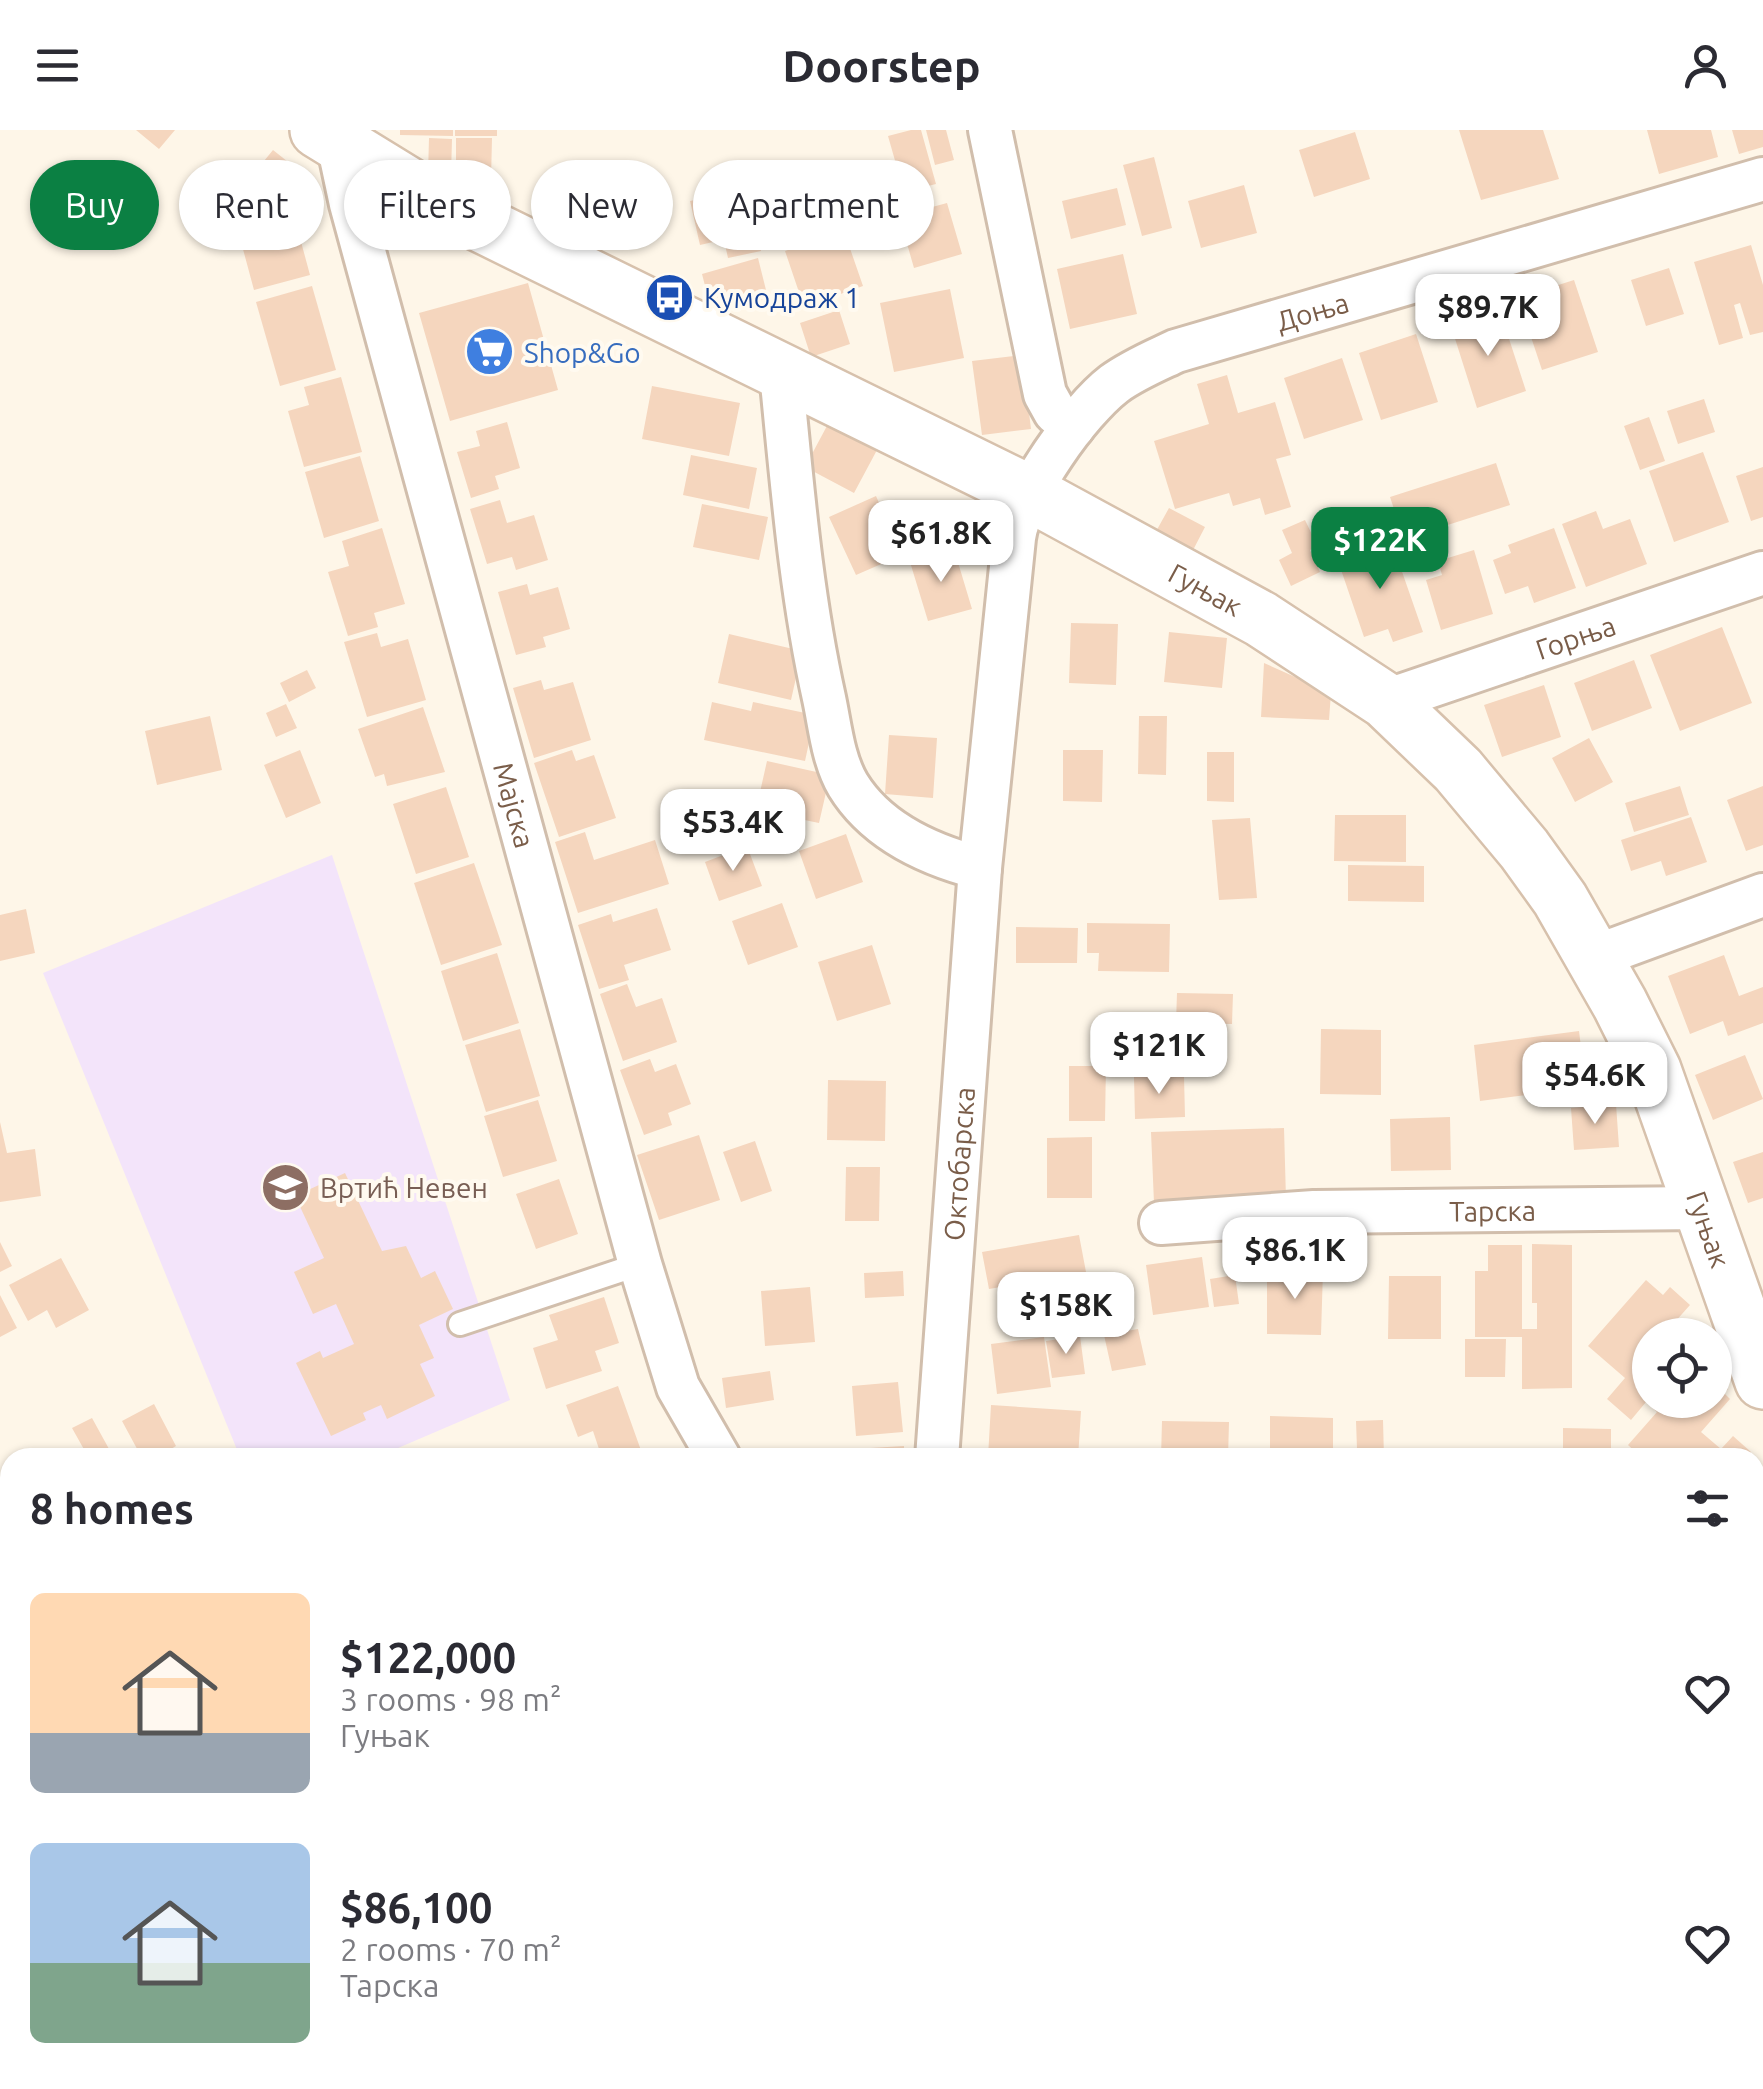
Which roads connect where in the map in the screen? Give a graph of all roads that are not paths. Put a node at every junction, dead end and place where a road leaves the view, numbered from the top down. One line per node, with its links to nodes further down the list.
1 (990, 130): 5 (street)
2 (334, 134): 4 (street, Гуњак); 14 (street, Мајска)
3 (1763, 180): 5 (street, Доња)
4 (781, 373): 6 (street, Гуњак); 9 (street)
5 (1073, 428): 6 (street, Доња)
6 (1031, 494): 8 (street, Гуњак); 9 (street, Октобарска)
7 (1763, 573): 8 (street, Горња)
8 (1386, 701): 11 (street, Гуњак)
9 (980, 868): 18 (street, Октобарска)
10 (1763, 894): 11 (street)
11 (1594, 958): 12 (street, Гуњак)
12 (1704, 1208): 13 (street, Тарска); 16 (street, Гуњак)
13 (1161, 1223)
14 (640, 1264): 15 (lane); 17 (street, Мајска)
15 (460, 1324)
16 (1763, 1381)
17 (713, 1448)
18 (937, 1448)

